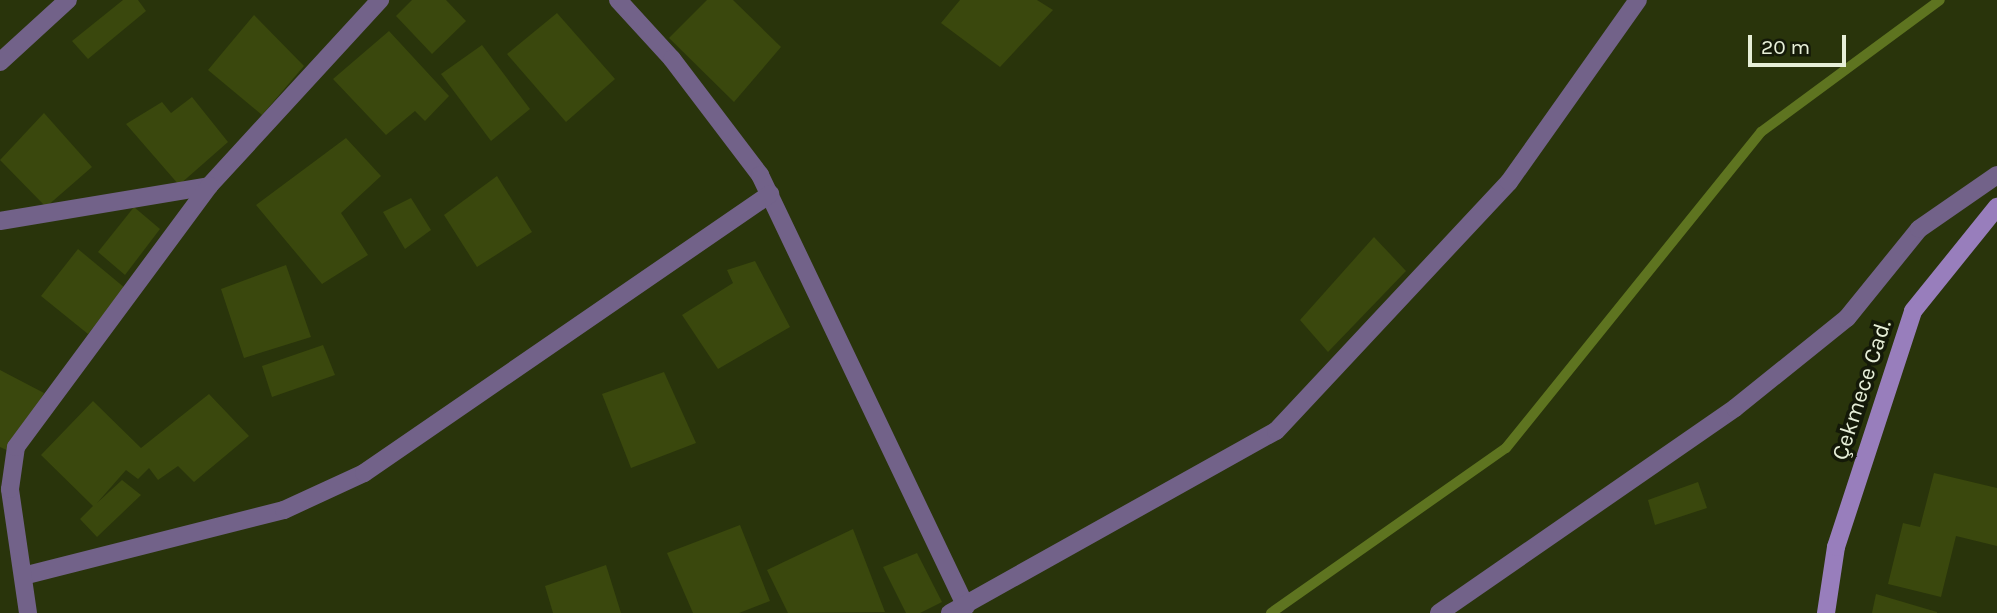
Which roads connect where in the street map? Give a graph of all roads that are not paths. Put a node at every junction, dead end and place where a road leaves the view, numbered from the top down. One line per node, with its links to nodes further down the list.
1 (68, 0): 5 (street)
2 (380, 0): 7 (street)
3 (618, 0): 8 (street)
4 (1638, 0): 12 (street)
5 (0, 62)
6 (1997, 175): 14 (street)
7 (209, 186): 10 (street); 11 (street)
8 (770, 194): 11 (street); 12 (street)
9 (1997, 207): 15 (street, Çekmece Cad.)
10 (0, 221)
11 (23, 576): 13 (street)
12 (958, 610)
13 (28, 613)
14 (1439, 613)
15 (1826, 613)

